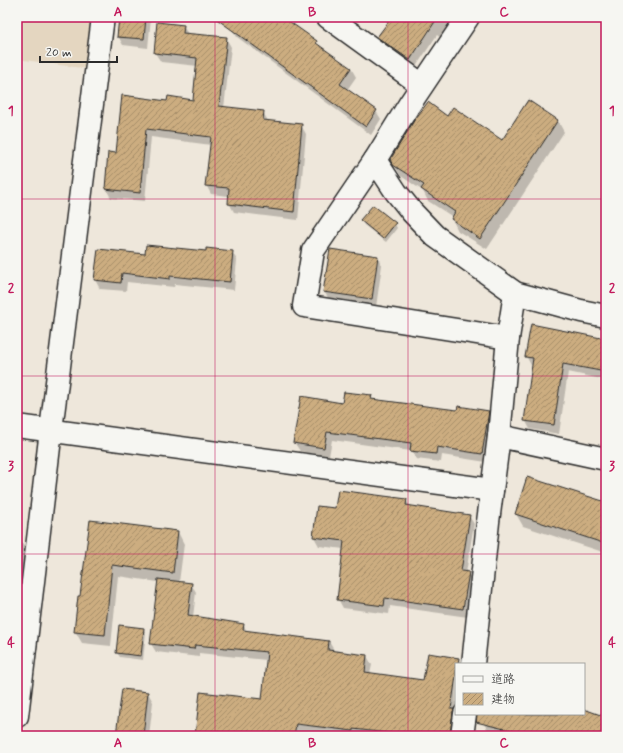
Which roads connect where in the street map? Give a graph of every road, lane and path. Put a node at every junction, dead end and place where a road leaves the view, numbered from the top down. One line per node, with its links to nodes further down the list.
1 (103, 17): 10 (street)
2 (328, 17): 4 (street)
3 (468, 17): 4 (street)
4 (422, 85): 5 (street)
5 (375, 160): 6 (street); 8 (street)
6 (515, 292): 7 (street); 8 (street)
7 (606, 316)
8 (508, 338): 11 (street)
9 (17, 426): 10 (street)
10 (51, 430): 13 (street); 16 (street)
11 (499, 436): 12 (street); 13 (street)
12 (606, 459)
13 (492, 490): 14 (street)
14 (473, 663)
15 (465, 715): 17 (street)
16 (17, 716)
17 (462, 736)

